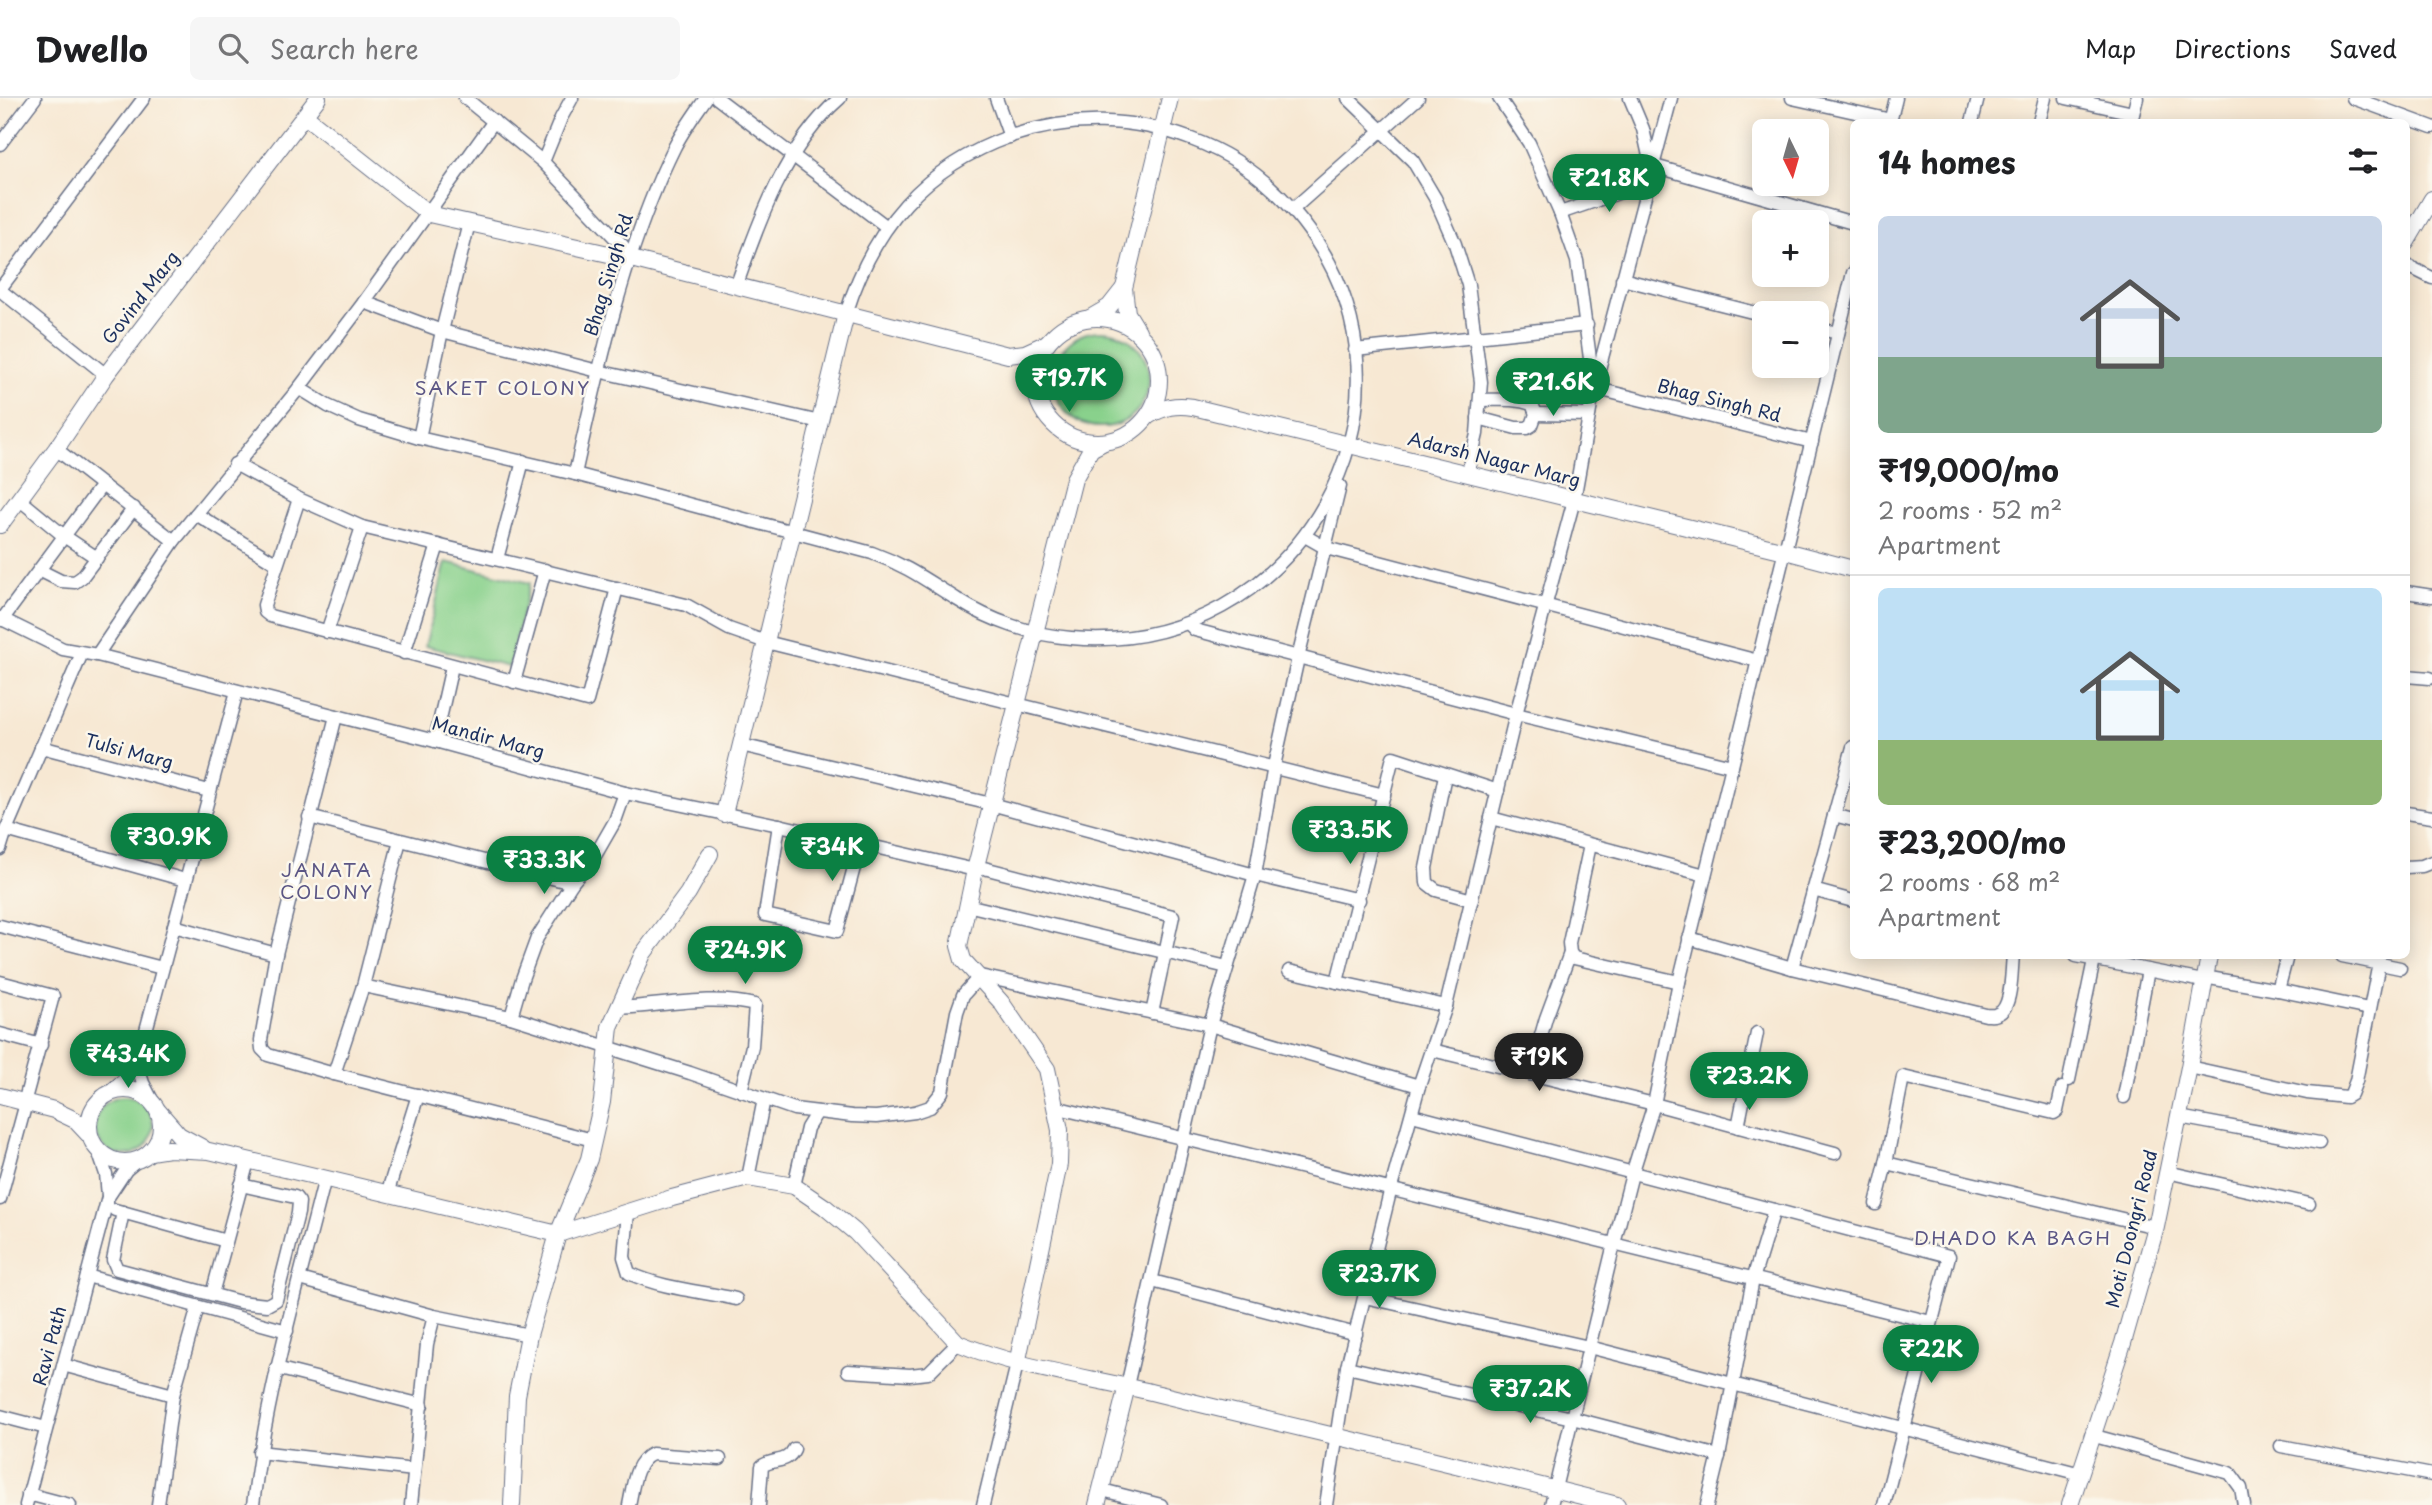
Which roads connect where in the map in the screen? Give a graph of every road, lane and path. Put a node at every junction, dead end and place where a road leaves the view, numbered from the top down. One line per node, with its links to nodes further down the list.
1 (35, 98): 34 (street)
2 (144, 98): 53 (street)
3 (318, 98): 23 (street, Govind Marg)
4 (466, 98): 29 (street)
5 (572, 98): 36 (street)
6 (706, 98): 47 (street, Bhag Singh Rd)
7 (717, 98): 35 (street)
8 (840, 98): 35 (street)
9 (996, 98): 33 (street)
10 (1170, 98): 31 (street)
11 (1348, 98): 32 (street)
12 (1418, 98): 32 (street)
13 (1499, 98): 41 (street)
14 (1630, 98): 37 (street)
15 (1671, 98): 37 (street)
16 (1792, 98): 25 (street)
17 (1896, 98): 26 (street)
18 (1978, 98): 27 (street)
19 (2045, 98): 28 (street)
20 (2066, 98): 24 (street)
21 (2137, 98): 24 (street)
22 (2353, 98): 30 (street)
23 (305, 116): 42 (street); 70 (street, Govind Marg)
24 (2132, 118)
25 (1881, 119)
26 (1891, 119)
27 (1973, 119)
28 (2040, 119)
29 (494, 121): 36 (street); 42 (street)
30 (2432, 127)
31 (1162, 129): 33 (street); 40 (street); 52 (street)
32 (1382, 130): 40 (street); 63 (street)
33 (1010, 136): 45 (street)
34 (0, 144)
35 (793, 155): 45 (street); 51 (street)
36 (543, 162): 47 (street)
37 (1651, 165): 38 (street); 43 (street)
38 (1647, 183): 41 (street); 50 (street)
39 (2432, 199): 46 (street)
40 (1293, 209): 66 (street)
41 (1560, 213): 59 (street)
42 (429, 214): 44 (street); 55 (street)
43 (1850, 222)
44 (469, 223): 47 (street); 60 (street)
45 (887, 227): 57 (street)
46 (2410, 236)
47 (631, 260): 51 (street); 69 (street, Bhag Singh Rd)
48 (2410, 267): 49 (street)
49 (2432, 278)
50 (1622, 279): 56 (street); 73 (street)
51 (736, 287): 57 (street)
52 (1124, 288): 58 (street); 64 (street)
53 (0, 290): 70 (street)
54 (1850, 293): 62 (street)
55 (364, 302): 60 (street); 72 (street)
56 (1752, 312)
57 (846, 314): 67 (street); 80 (street)
58 (1087, 319): 64 (street); 65 (street)
59 (1587, 325): 63 (street); 73 (street)
60 (442, 331): 69 (street); 82 (street)
61 (1829, 331): 62 (street)
62 (1838, 333): 84 (street)
63 (1476, 337): 66 (street); 74 (street)
64 (1143, 338): 68 (street)
65 (1047, 343): 67 (street); 71 (street)
66 (1355, 350): 85 (street)
67 (1008, 355): 71 (street)
68 (1158, 366): 75 (street); 78 (street)
69 (598, 371): 80 (street); 90 (street, Bhag Singh Rd)
70 (106, 375): 86 (street, Govind Marg)
71 (1035, 381): 81 (street)
72 (299, 388): 82 (street); 88 (street)
73 (1594, 388): 77 (street); 84 (street, Bhag Singh Rd)
74 (1480, 400): 76 (street); 79 (street)
75 (1193, 407): 78 (street); 85 (street, Adarsh Nagar Marg)
76 (1536, 414): 77 (street); 79 (street)
77 (1589, 415): 95 (street)
78 (1148, 416): 83 (street)
79 (1478, 418): 89 (street)
80 (820, 422): 100 (street)
81 (1063, 433): 83 (street); 91 (street)
82 (419, 438): 87 (street)
83 (1104, 442): 91 (street)
84 (1812, 442): 106 (street)
85 (1349, 445): 89 (street, Adarsh Nagar Marg); 102 (street); 105 (street)
86 (56, 449): 92 (street); 93 (street, Govind Marg)
87 (523, 461): 90 (street); 108 (street)
88 (235, 464): 94 (street); 97 (street)
89 (1468, 473): 95 (street, Adarsh Nagar Marg)
90 (575, 474): 100 (street)
91 (1074, 479): 120 (street)
92 (102, 485): 96 (street); 101 (street)
93 (19, 499): 98 (street, Govind Marg); 101 (street)
94 (299, 499): 99 (street); 109 (street)
95 (1574, 500): 106 (street, Adarsh Nagar Marg); 116 (street)
96 (134, 508): 103 (street); 107 (street)
97 (196, 514): 103 (street); 109 (street)
98 (0, 524)
99 (362, 527): 104 (street); 119 (street)
100 (793, 531): 120 (street); 121 (street)
101 (64, 536): 107 (street); 111 (street)
102 (1305, 536): 105 (street); 118 (street)
103 (174, 541): 124 (street)
104 (438, 545): 108 (street); 123 (street)
105 (1326, 548): 116 (street); 125 (street)
106 (1785, 551): 110 (street, Adarsh Nagar Marg); 126 (street)
107 (97, 558): 111 (street)
108 (496, 559): 112 (street)
109 (277, 564): 119 (street)
110 (1850, 568)
111 (39, 570): 117 (street)
112 (545, 570): 113 (street); 130 (street)
113 (617, 588): 121 (street); 130 (street)
114 (2410, 593): 115 (street)
115 (2432, 596)
116 (1546, 606): 126 (street); 133 (street)
117 (1, 619): 122 (street, Mandir Marg)
118 (1188, 623): 120 (street); 125 (street)
119 (327, 632): 123 (street)
120 (1035, 632): 132 (street)
121 (766, 642): 132 (street); 136 (street)
122 (82, 653): 124 (street, Mandir Marg); 137 (street)
123 (404, 653): 127 (street)
124 (97, 655): 131 (street, Mandir Marg)
125 (1298, 658): 133 (street); 139 (street)
126 (1758, 661): 140 (street)
127 (452, 666): 130 (street); 135 (street)
128 (2410, 676): 129 (street)
129 (2430, 678)
130 (514, 682)
131 (237, 691): 134 (street, Mandir Marg); 142 (street)
132 (1017, 704): 139 (street); 146 (street)
133 (1516, 714): 140 (street); 143 (street)
134 (336, 716): 135 (street, Mandir Marg); 150 (street)
135 (435, 741): 144 (street, Mandir Marg)
136 (741, 745): 146 (street); 147 (street)
137 (41, 747): 142 (street, Tulsi Marg); 155 (street)
138 (1850, 758): 149 (street)
139 (1274, 766): 145 (street); 164 (street)
140 (1732, 766): 165 (street)
141 (1445, 775): 143 (street); 145 (street); 170 (street)
142 (209, 791): 166 (street)
143 (1498, 791): 152 (street)
144 (625, 793): 147 (street, Mandir Marg); 167 (street)
145 (1384, 795): 169 (street)
146 (991, 804): 163 (street); 164 (street)
147 (724, 814): 154 (street, Mandir Marg)
148 (2410, 814): 151 (street)
149 (1834, 815): 153 (street); 168 (street)
150 (309, 817): 156 (street); 178 (street)
151 (2432, 817)
152 (1491, 818): 158 (street); 170 (street)
153 (1850, 819)
154 (779, 825): 157 (street, Mandir Marg); 157 (street)
155 (6, 830): 159 (street); 166 (street)
156 (400, 840): 167 (street); 197 (street)
157 (860, 845): 163 (street, Mandir Marg)
158 (1590, 845): 165 (street); 177 (street)
159 (0, 849)
160 (710, 854): 200 (street)
161 (2432, 862): 162 (street)
162 (2410, 867)
163 (975, 868): 172 (street); 176 (street, Mandir Marg)
164 (1255, 875): 169 (street); 186 (street)
165 (1705, 875): 175 (street)
166 (185, 880): 174 (street)
167 (572, 883): 203 (street)
168 (1813, 890): 171 (street); 188 (street)
169 (1359, 900): 195 (street)
170 (1472, 900): 199 (street)
171 (1850, 900)
172 (967, 905): 176 (street); 192 (street)
173 (0, 926): 187 (street)
174 (174, 926): 178 (street); 187 (street)
175 (1689, 938): 188 (street); 196 (street)
176 (1166, 952): 186 (street); 202 (street)
177 (1570, 953): 196 (street); 213 (street)
178 (276, 954): 212 (street)
179 (2013, 959): 188 (street)
180 (2090, 959): 184 (street)
181 (2208, 959): 193 (street, Moti Doongri Road)
182 (2286, 959): 198 (street)
183 (2358, 959): 185 (street)
184 (2094, 960): 190 (street); 238 (street)
185 (2379, 963): 189 (street); 201 (street)
186 (1227, 967): 204 (street)
187 (162, 968): 210 (street)
188 (1792, 968)
189 (2400, 968)
190 (2148, 970): 193 (street); 218 (street)
191 (1289, 971): 195 (street)
192 (980, 976): 202 (street); 224 (street); 226 (street)
193 (2204, 979): 198 (street); 211 (street, Moti Doongri Road)
194 (0, 982): 207 (street)
195 (1337, 982): 199 (street)
196 (1679, 982): 222 (street)
197 (363, 986): 203 (street); 212 (street)
198 (2278, 990): 201 (street)
199 (1446, 1006): 209 (street)
200 (618, 1007): 208 (street); 215 (street)
201 (2369, 1009): 211 (street)
202 (1152, 1013): 204 (street)
203 (511, 1017): 208 (street)
204 (1210, 1025): 214 (street); 230 (street)
205 (1757, 1033): 229 (street)
206 (0, 1034): 207 (street)
207 (41, 1045): 221 (street)
208 (608, 1047): 215 (street); 231 (street)
209 (1432, 1050): 213 (street); 214 (street)
210 (137, 1064): 219 (street); 223 (street)
211 (2189, 1067): 228 (street, Moti Doongri Road)
212 (334, 1074): 216 (street)
213 (1530, 1074): 222 (street)
214 (1419, 1086): 227 (street)
215 (741, 1091): 220 (street)
216 (418, 1095): 231 (street); 246 (street)
217 (0, 1096): 221 (street)
218 (2124, 1097)
219 (102, 1098): 223 (street); 225 (street); 232 (street)
220 (764, 1099): 226 (street); 242 (street)
221 (25, 1103): 225 (street); 247 (street)
222 (1654, 1104): 229 (street); 240 (street)
223 (156, 1107): 234 (street); 236 (street)
224 (1055, 1107): 230 (street); 279 (street)
225 (54, 1110): 232 (street)
226 (817, 1112): 244 (street)
227 (1412, 1115): 240 (street); 245 (street)
228 (2179, 1116): 233 (street); 239 (street, Moti Doongri Road)
229 (1738, 1126): 235 (street)
230 (1185, 1138): 245 (street); 264 (street)
231 (593, 1140): 256 (street)
232 (93, 1141): 236 (street); 248 (street)
233 (2319, 1143)
234 (209, 1151): 236 (street); 237 (street)
235 (1835, 1153)
236 (144, 1156): 248 (street)
237 (248, 1161): 241 (street); 243 (street)
238 (1886, 1163): 249 (street); 254 (street)
239 (2167, 1172): 250 (street); 254 (street, Moti Doongri Road)
240 (1632, 1174): 251 (street); 259 (street)
241 (325, 1178): 246 (street); 257 (street)
242 (748, 1178): 244 (street); 253 (street)
243 (241, 1185): 255 (street); 258 (street)
244 (794, 1186): 277 (street)
245 (1391, 1188): 259 (street); 267 (street)
246 (387, 1194): 256 (street)
247 (0, 1199)
248 (106, 1202): 252 (street); 260 (street, Ravi Path)
249 (1876, 1204)
250 (2309, 1204)
251 (1774, 1210): 263 (street); 273 (street)
252 (123, 1212): 258 (street); 261 (street)
253 (628, 1212): 256 (street); 268 (street)
254 (2156, 1227): 292 (street, Moti Doongri Road)
255 (292, 1233): 257 (street); 269 (street)
256 (558, 1234): 276 (street)
257 (310, 1238): 262 (street)
258 (226, 1241): 266 (street)
259 (1614, 1244): 263 (street); 278 (street)
260 (87, 1276): 265 (street); 280 (street, Ravi Path)
261 (144, 1276): 265 (street); 266 (street)
262 (300, 1279): 271 (street); 274 (street)
263 (1753, 1279): 273 (street); 284 (street)
264 (1152, 1281): 275 (street); 285 (street)
265 (140, 1290): 270 (street)
266 (212, 1294): 269 (street)
267 (1365, 1297): 275 (street); 278 (street)
268 (736, 1299)
269 (240, 1302): 272 (street)
270 (198, 1307): 272 (street); 286 (street)
271 (434, 1316): 276 (street); 287 (street)
272 (236, 1317): 274 (street)
273 (1931, 1322): 291 (street)
274 (287, 1331): 282 (street)
275 (1356, 1334): 281 (street)
276 (529, 1335): 309 (street)
277 (958, 1343): 279 (street); 283 (street)
278 (1589, 1348): 284 (street); 289 (street)
279 (1017, 1364): 285 (street); 312 (street)
280 (63, 1365): 286 (street); 290 (street, Ravi Path)
281 (1348, 1367): 289 (street); 293 (street)
282 (276, 1368): 287 (street); 296 (street)
283 (848, 1371)
284 (1733, 1384): 291 (street); 297 (street)
285 (1127, 1386): 293 (street); 302 (street)
286 (173, 1395): 306 (street)
287 (422, 1405): 299 (street)
288 (0, 1416): 290 (street)
289 (1572, 1418): 297 (street); 303 (street)
290 (46, 1428): 304 (street, Ravi Path)
291 (1902, 1429): 300 (street); 317 (street)
292 (2091, 1435): 300 (street, Moti Doongri Road); 319 (street)
293 (1336, 1437): 303 (street); 314 (street)
294 (2281, 1446): 301 (street)
295 (794, 1449): 311 (street)
296 (259, 1452): 299 (street); 307 (street)
297 (1719, 1456): 316 (street)
298 (720, 1459): 310 (street)
299 (414, 1470): 308 (street)
300 (2081, 1474): 318 (street, Moti Doongri Road)
301 (2432, 1475)
302 (1100, 1497): 313 (street)
303 (1553, 1497): 315 (street)
304 (27, 1500): 305 (street)
305 (70, 1505)
306 (158, 1505)
307 (253, 1505)
308 (411, 1505)
309 (512, 1505)
310 (629, 1505)
311 (759, 1505)
312 (983, 1505)
313 (1161, 1505)
314 (1326, 1505)
315 (1617, 1505)
316 (1707, 1505)
317 (1884, 1505)
318 (2070, 1505)
319 (2244, 1505)

